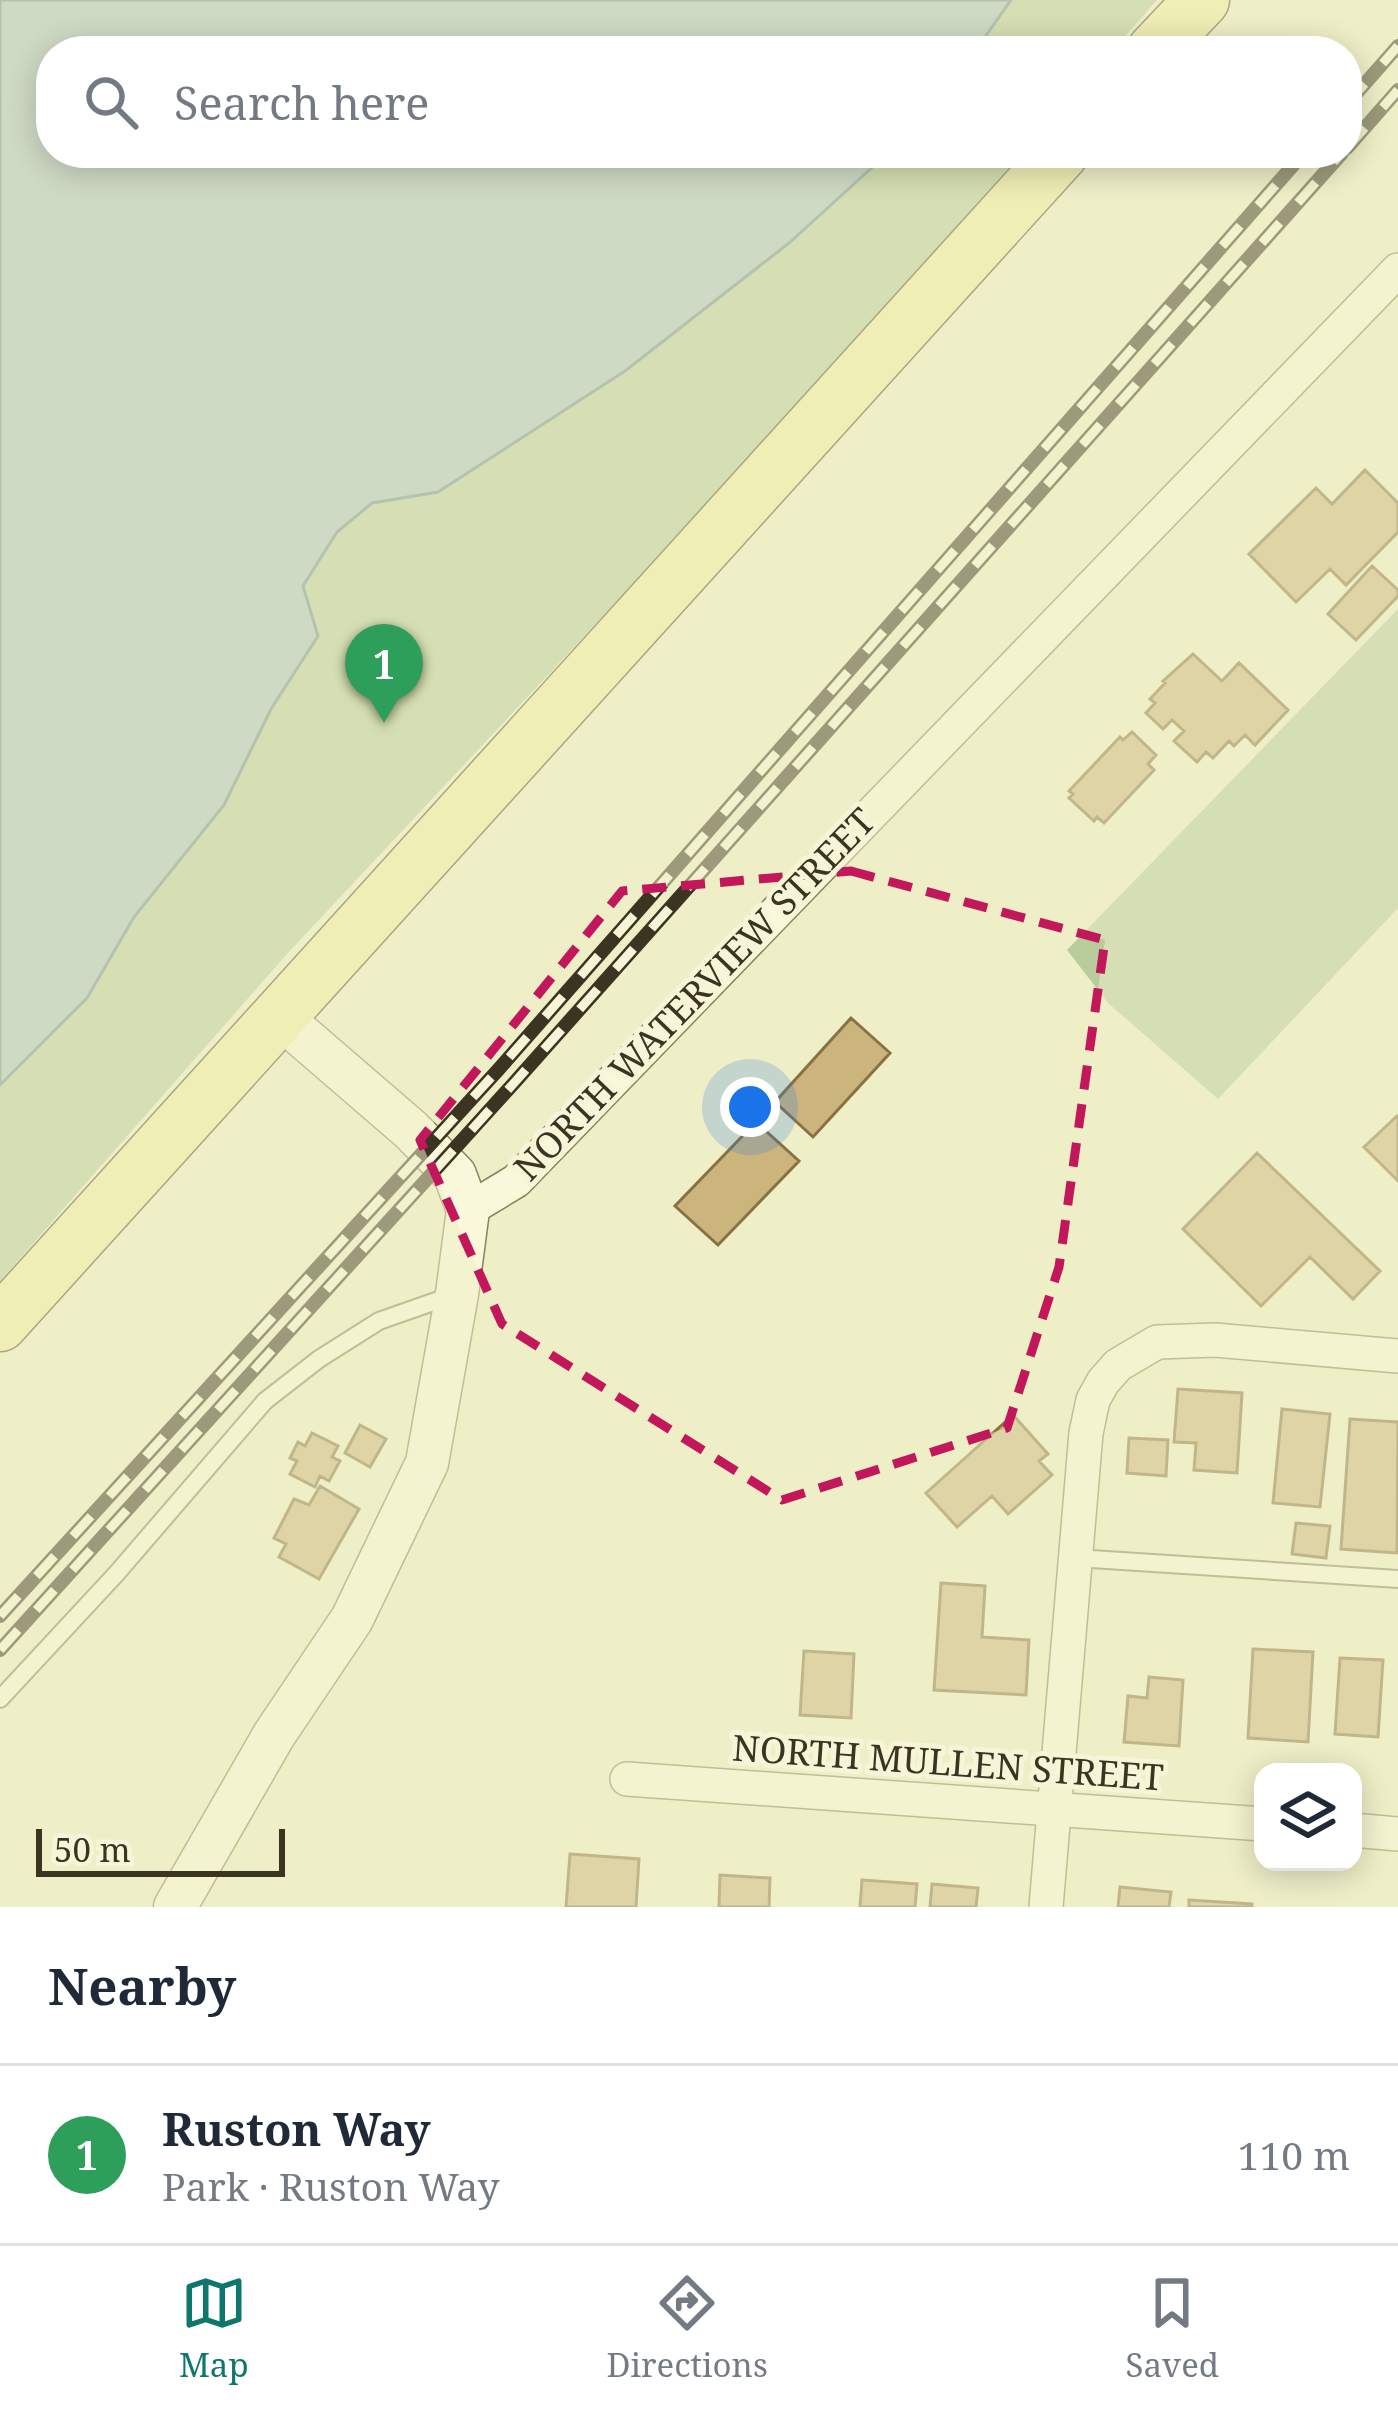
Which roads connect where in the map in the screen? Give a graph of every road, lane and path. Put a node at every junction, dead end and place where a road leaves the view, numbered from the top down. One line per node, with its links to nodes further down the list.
1 (1202, 0): 2 (main road)
2 (1168, 36)
3 (1047, 168): 5 (main road)
4 (1398, 270): 6 (street, NORTH WATERVIEW STREET)
5 (280, 1017): 6 (street); 8 (main road)
6 (468, 1210): 7 (street)
7 (458, 1294): 12 (lane); 18 (street)
8 (0, 1324)
9 (1398, 1357): 10 (street)
10 (1076, 1558): 11 (lane); 14 (street)
11 (1398, 1579)
12 (0, 1700)
13 (627, 1779): 14 (street, NORTH MULLEN STREET)
14 (1054, 1809): 15 (street, NORTH MULLEN STREET); 19 (street)
15 (1254, 1823)
16 (1362, 1832): 17 (street)
17 (1398, 1834)
18 (176, 1907)
19 (1046, 1907)

